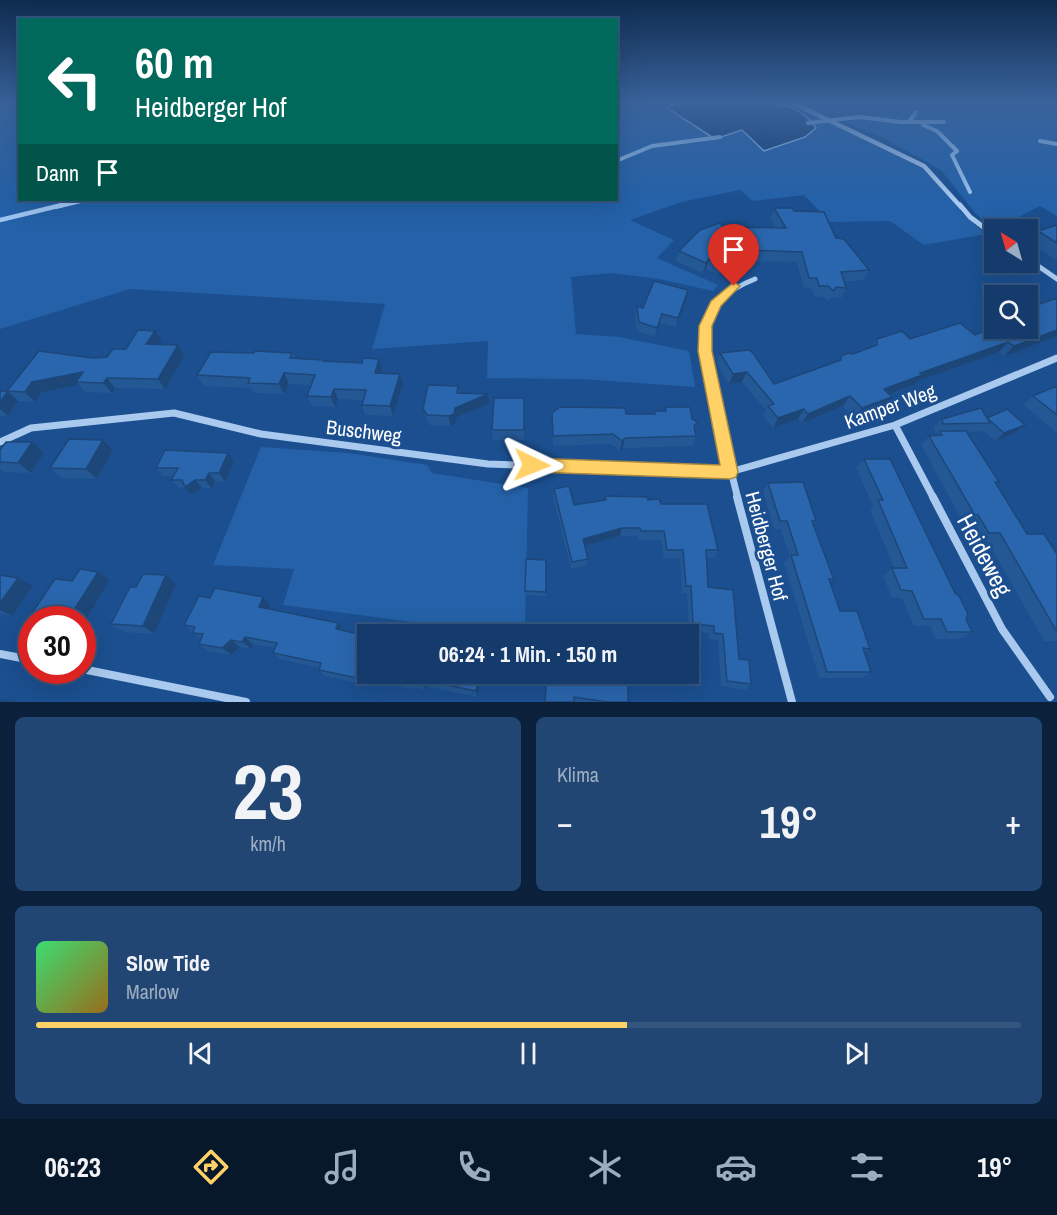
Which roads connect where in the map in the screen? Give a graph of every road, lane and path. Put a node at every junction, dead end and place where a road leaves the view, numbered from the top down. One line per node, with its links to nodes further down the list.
1 (861, 136): 2 (street)
2 (984, 228)
3 (1038, 266): 5 (street)
4 (755, 279): 9 (street, Heidberger Hof)
5 (1057, 279)
6 (1057, 358): 7 (street, Kamper Weg)
7 (895, 425): 9 (street, Kamper Weg); 13 (street, Heideweg)
8 (0, 442): 9 (street, Buschweg)
9 (730, 472): 15 (street, Heidberger Hof)
10 (0, 654): 11 (street)
11 (18, 657)
12 (96, 672): 14 (street)
13 (1050, 697)
14 (246, 702)
15 (792, 702)

